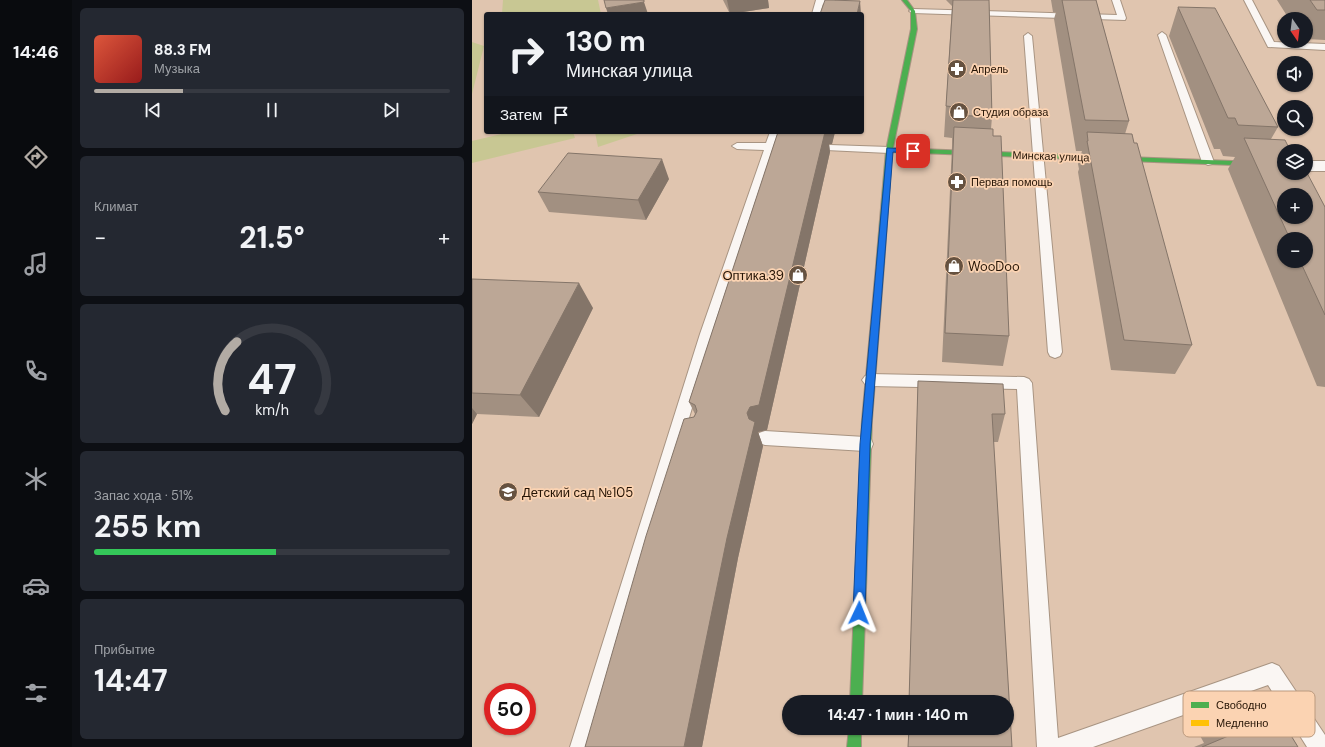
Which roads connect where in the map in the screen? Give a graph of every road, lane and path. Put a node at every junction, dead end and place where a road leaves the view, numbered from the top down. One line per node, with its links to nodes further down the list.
1 (831, 0): 7 (lane)
2 (904, 0): 6 (main road)
3 (1116, 0): 8 (lane)
4 (1248, 0): 11 (lane)
5 (935, 3): 8 (lane)
6 (913, 11): 8 (lane); 17 (main road)
7 (816, 12)
8 (944, 13)
9 (1162, 35): 19 (lane)
10 (1028, 36): 18 (lane)
11 (1325, 47)
12 (774, 134): 14 (lane)
13 (737, 146): 14 (lane)
14 (769, 147): 15 (lane); 25 (lane)
15 (786, 148)
16 (830, 148): 17 (lane)
17 (889, 150): 18 (main road, Минская улица); 24 (main road)
18 (1037, 155): 19 (main road, Минская улица); 23 (lane)
19 (1208, 162): 20 (main road, Минская улица)
20 (1277, 165)
21 (1313, 166): 22 (street)
22 (1325, 166)
23 (1056, 352)
24 (870, 380): 28 (main road); 37 (lane)
25 (676, 434): 26 (lane); 35 (lane)
26 (699, 435)
27 (765, 438): 28 (lane)
28 (865, 444): 31 (main road)
29 (1221, 691): 30 (lane)
30 (1284, 691)
31 (856, 695)
32 (1183, 704): 38 (lane)
33 (855, 735): 36 (main road)
34 (1314, 737): 39 (lane)
35 (581, 747)
36 (854, 747)
37 (1048, 747)
38 (1062, 747)
39 (1320, 747)

